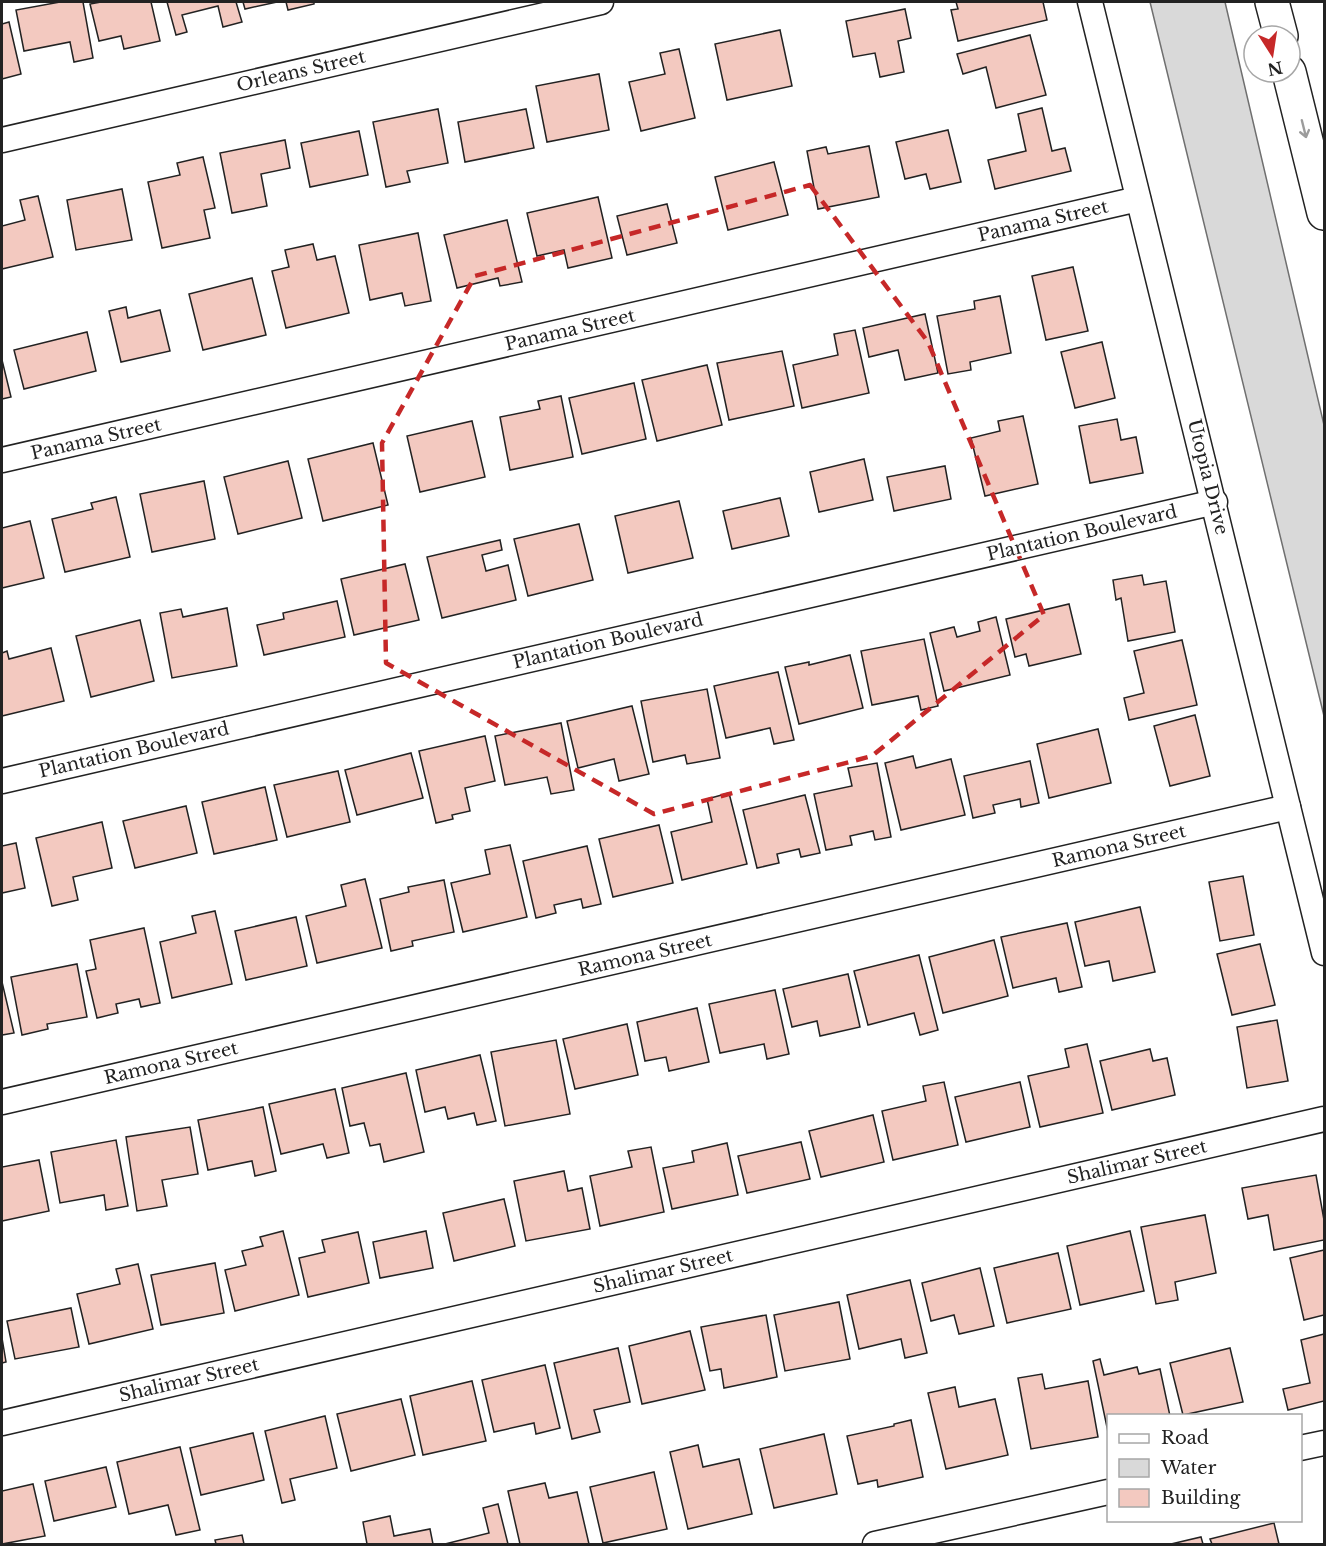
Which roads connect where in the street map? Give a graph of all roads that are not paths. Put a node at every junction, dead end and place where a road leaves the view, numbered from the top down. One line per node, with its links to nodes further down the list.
1 (601, 2): 6 (street, Orleans Street)
2 (1090, 2): 7 (street, Utopia Drive)
3 (1272, 2): 4 (main road)
4 (1278, 24)
5 (1293, 84): 8 (main road, one-way to 8)
6 (2, 140)
7 (1138, 199): 9 (street, Panama Street); 10 (street, Utopia Drive)
8 (1324, 213)
9 (2, 460)
10 (1215, 502): 11 (street, Plantation Boulevard); 12 (street, Utopia Drive)
11 (2, 780)
12 (1288, 807): 13 (street, Utopia Drive); 14 (street, Ramona Street)
13 (1324, 953)
14 (2, 1102)
15 (1324, 1119): 16 (street, Shalimar Street)
16 (2, 1423)
17 (1324, 1443): 18 (street)
18 (1302, 1448)
19 (1107, 1492): 20 (street)
20 (875, 1545)

